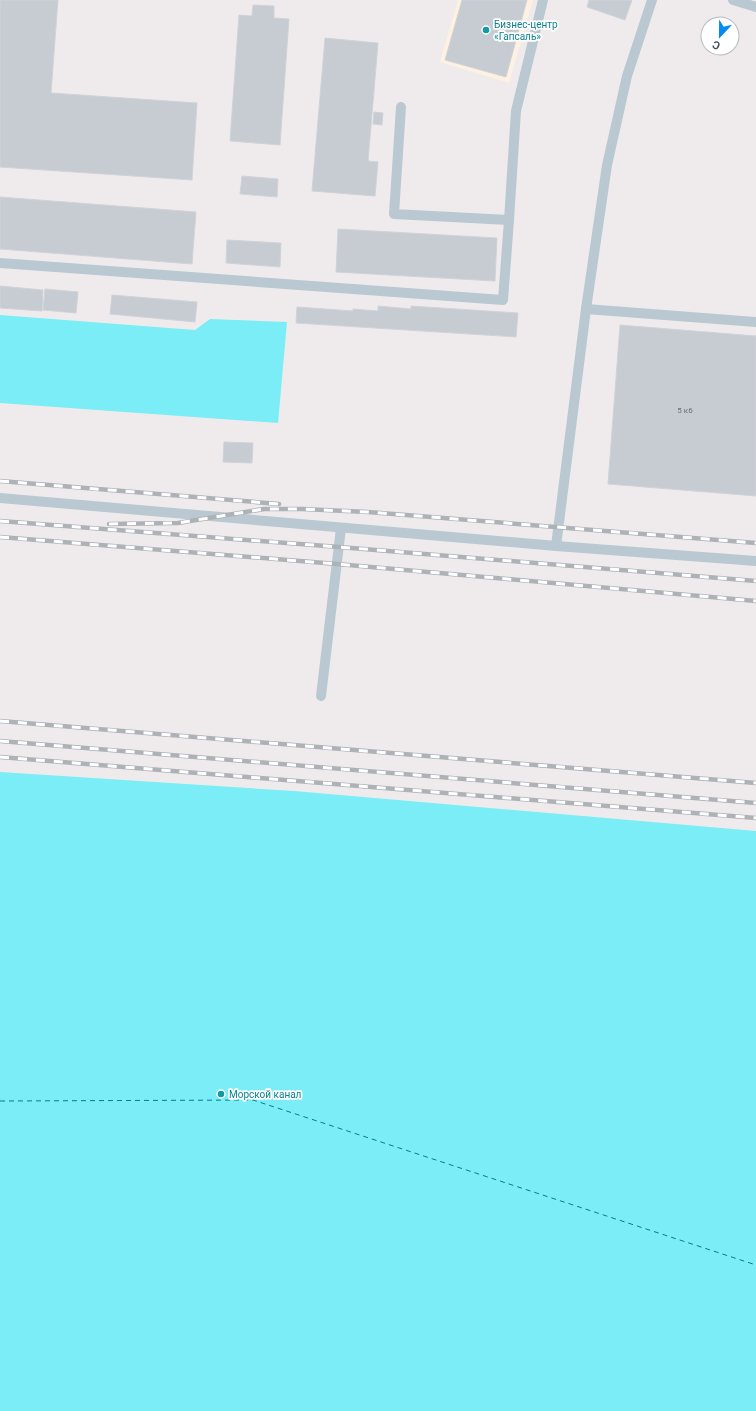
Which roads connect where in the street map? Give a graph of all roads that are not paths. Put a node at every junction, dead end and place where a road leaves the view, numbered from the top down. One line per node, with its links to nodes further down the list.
1 (543, 0): 6 (lane)
2 (652, 0): 8 (lane)
3 (733, 0): 4 (lane)
4 (756, 7)
5 (402, 107): 6 (lane)
6 (509, 220): 7 (lane)
7 (0, 263)
8 (586, 309): 9 (lane); 12 (lane)
9 (756, 322)
10 (0, 498): 11 (lane)
11 (341, 528): 12 (lane); 14 (lane)
12 (556, 546): 13 (lane)
13 (756, 561)
14 (321, 696)

